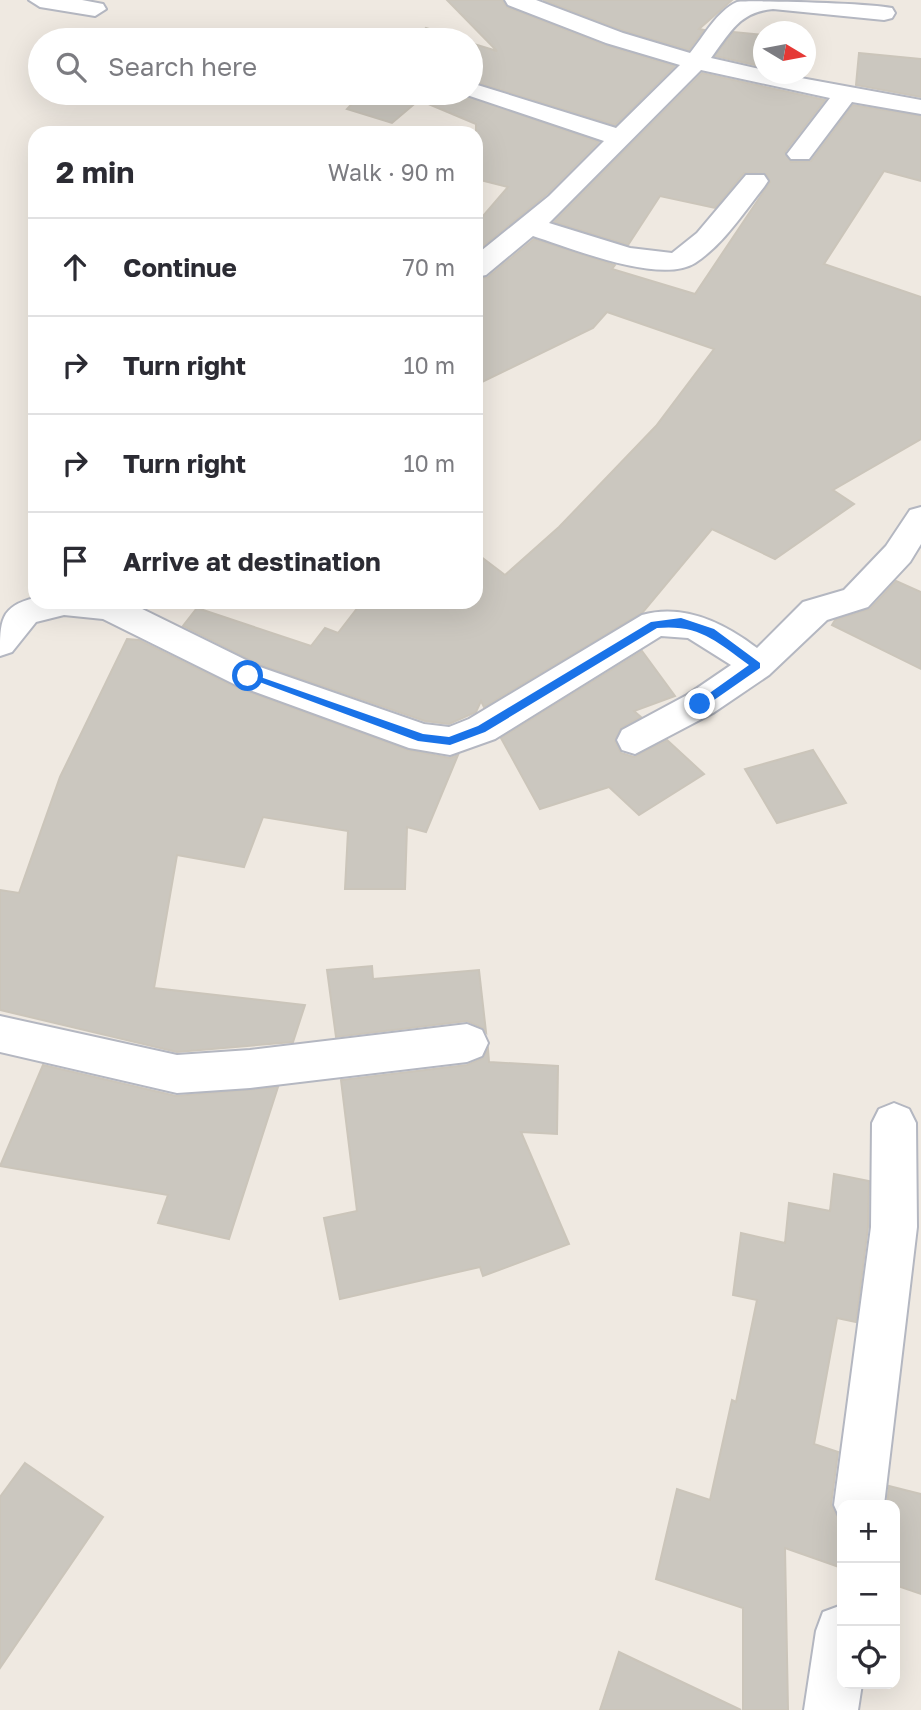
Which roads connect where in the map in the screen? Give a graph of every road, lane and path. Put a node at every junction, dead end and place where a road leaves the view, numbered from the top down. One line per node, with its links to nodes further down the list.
1 (40, 0): 3 (street)
2 (527, 2): 5 (street)
3 (95, 9)
4 (884, 13): 5 (street)
5 (695, 63): 7 (street); 9 (street)
6 (483, 94): 9 (street)
7 (846, 94): 8 (street); 10 (street)
8 (921, 107)
9 (621, 138): 12 (street)
10 (800, 154)
11 (755, 181): 12 (street)
12 (530, 226): 13 (street)
13 (483, 263)
14 (921, 518): 18 (street)
15 (36, 609): 17 (street)
16 (113, 609): 18 (street)
17 (0, 643)
18 (757, 666): 19 (street)
19 (635, 740)
20 (0, 1034): 21 (street)
21 (467, 1043)
22 (894, 1123): 23 (street)
23 (860, 1500)
24 (837, 1667): 25 (street)
25 (831, 1710)

